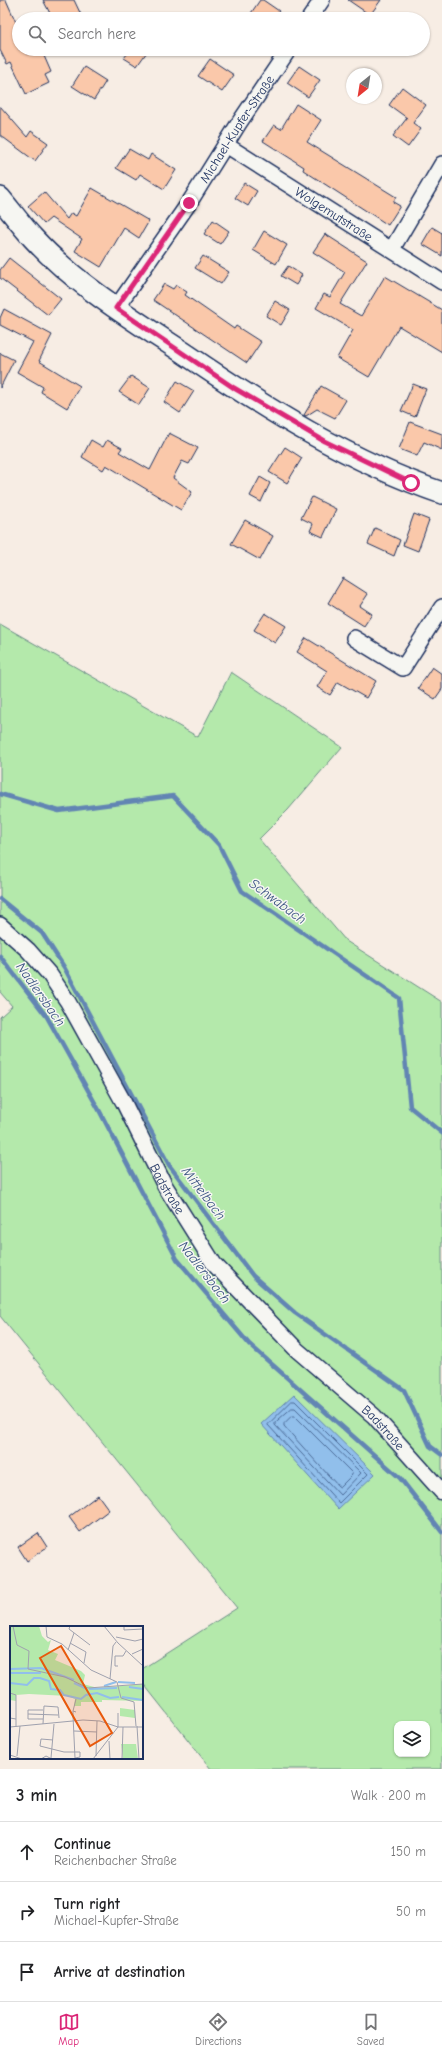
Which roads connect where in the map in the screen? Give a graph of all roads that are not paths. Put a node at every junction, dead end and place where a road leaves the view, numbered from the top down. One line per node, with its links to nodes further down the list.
1 (322, 0): 2 (street)
2 (314, 12)
3 (284, 56): 4 (street, Michael-Kupfer-Straße)
4 (226, 146): 7 (street, Wolgemutstraße); 9 (street, Michael-Kupfer-Straße)
5 (442, 164): 7 (street)
6 (0, 198): 9 (main road)
7 (392, 249): 8 (street, Wolgemutstraße)
8 (442, 282)
9 (116, 308): 10 (main road)
10 (442, 494)
11 (442, 607): 12 (street)
12 (354, 638)
13 (0, 925): 14 (street, Badstraße)
14 (442, 1492)

